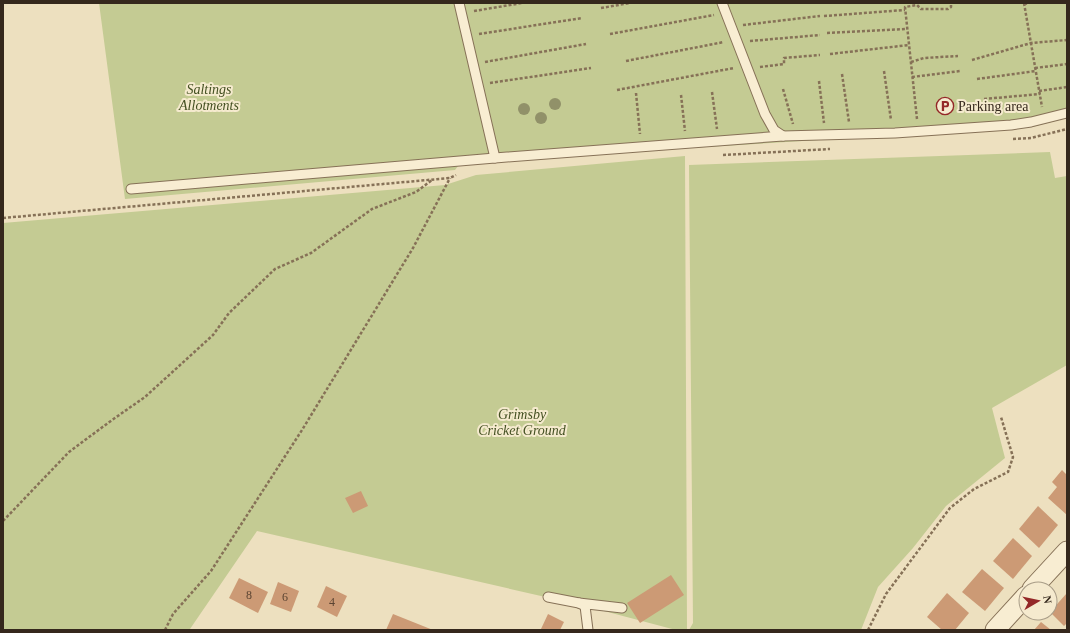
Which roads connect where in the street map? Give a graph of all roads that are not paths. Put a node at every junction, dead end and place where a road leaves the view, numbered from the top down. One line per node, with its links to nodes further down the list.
1 (459, 3): 5 (lane)
2 (722, 3): 4 (lane)
3 (1067, 113): 4 (lane)
4 (783, 136): 5 (lane)
5 (495, 158): 6 (lane)
6 (131, 189)
7 (1067, 551): 8 (street)
8 (1039, 581)
9 (548, 597): 10 (lane)
10 (579, 603): 12 (lane); 13 (lane)
11 (1018, 605): 14 (street)
12 (622, 608)
13 (588, 630)
14 (995, 630)

